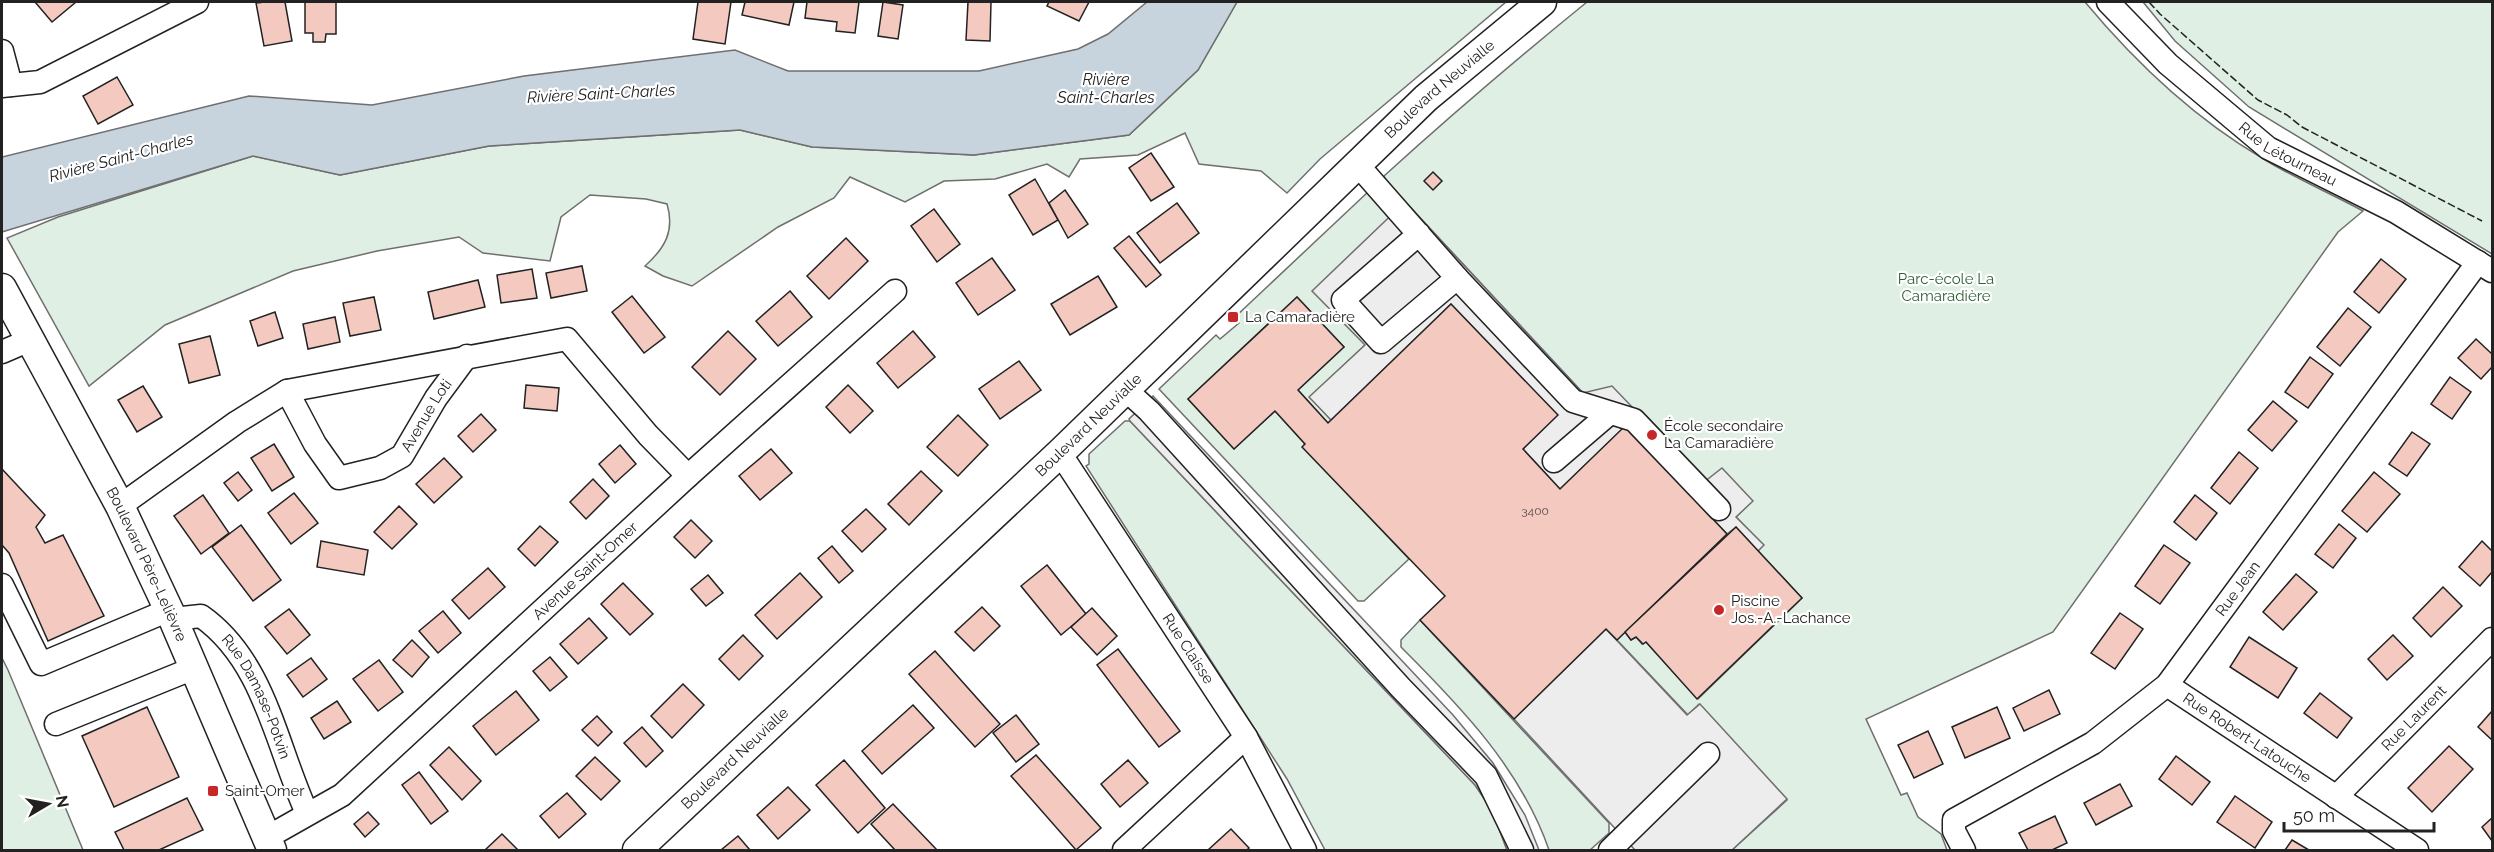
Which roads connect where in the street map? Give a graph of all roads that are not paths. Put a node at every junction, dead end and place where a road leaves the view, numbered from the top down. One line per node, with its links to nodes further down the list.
1 (196, 2): 5 (street)
2 (1542, 2): 6 (main road, Boulevard Neuvialle)
3 (2109, 2): 8 (street, Rue Létourneau)
4 (2, 51): 5 (street)
5 (6, 86)
6 (1357, 164): 7 (street); 15 (main road, Boulevard Neuvialle)
7 (1419, 234): 9 (street); 9 (street)
8 (2486, 267): 27 (street, Rue Jean)
9 (1457, 278): 17 (street)
10 (2, 288): 12 (main road, Boulevard Père-Lelièvre)
11 (895, 291): 20 (street, Avenue Saint-Omer)
12 (30, 340): 13 (street); 21 (main road, Boulevard Père-Lelièvre)
13 (2, 352)
14 (468, 356): 16 (street, Avenue Loti); 16 (street, Avenue Loti); 20 (street, Avenue Loti)
15 (1126, 390): 18 (main road, Boulevard Neuvialle); 37 (street)
16 (287, 391): 21 (street, Avenue Loti)
17 (1610, 412): 19 (street); 22 (street)
18 (1060, 453): 29 (street, Rue Claisse); 34 (main road, Boulevard Neuvialle)
19 (1554, 461)
20 (688, 476): 32 (street, Avenue Saint-Omer)
21 (120, 506): 24 (main road, Boulevard Père-Lelièvre)
22 (1719, 509)
23 (2, 585): 24 (street)
24 (171, 614): 26 (main road, Boulevard Père-Lelièvre); 32 (street, Rue Damase-Potvin)
25 (2493, 639): 31 (street, Rue Laurent)
26 (194, 668): 28 (street); 33 (main road, Boulevard Père-Lelièvre)
27 (2168, 685): 31 (street, Rue Robert-Latouche); 39 (street, Rue Jean)
28 (56, 724)
29 (1245, 736): 35 (street); 36 (street, Rue Claisse)
30 (1708, 754): 38 (street)
31 (2337, 797): 40 (street, Rue Robert-Latouche)
32 (307, 813): 33 (street, Avenue Saint-Omer)
33 (269, 844)
34 (636, 850)
35 (1124, 850)
36 (1305, 850)
37 (1522, 850)
38 (1610, 850)
39 (1964, 850)
40 (2417, 850)

